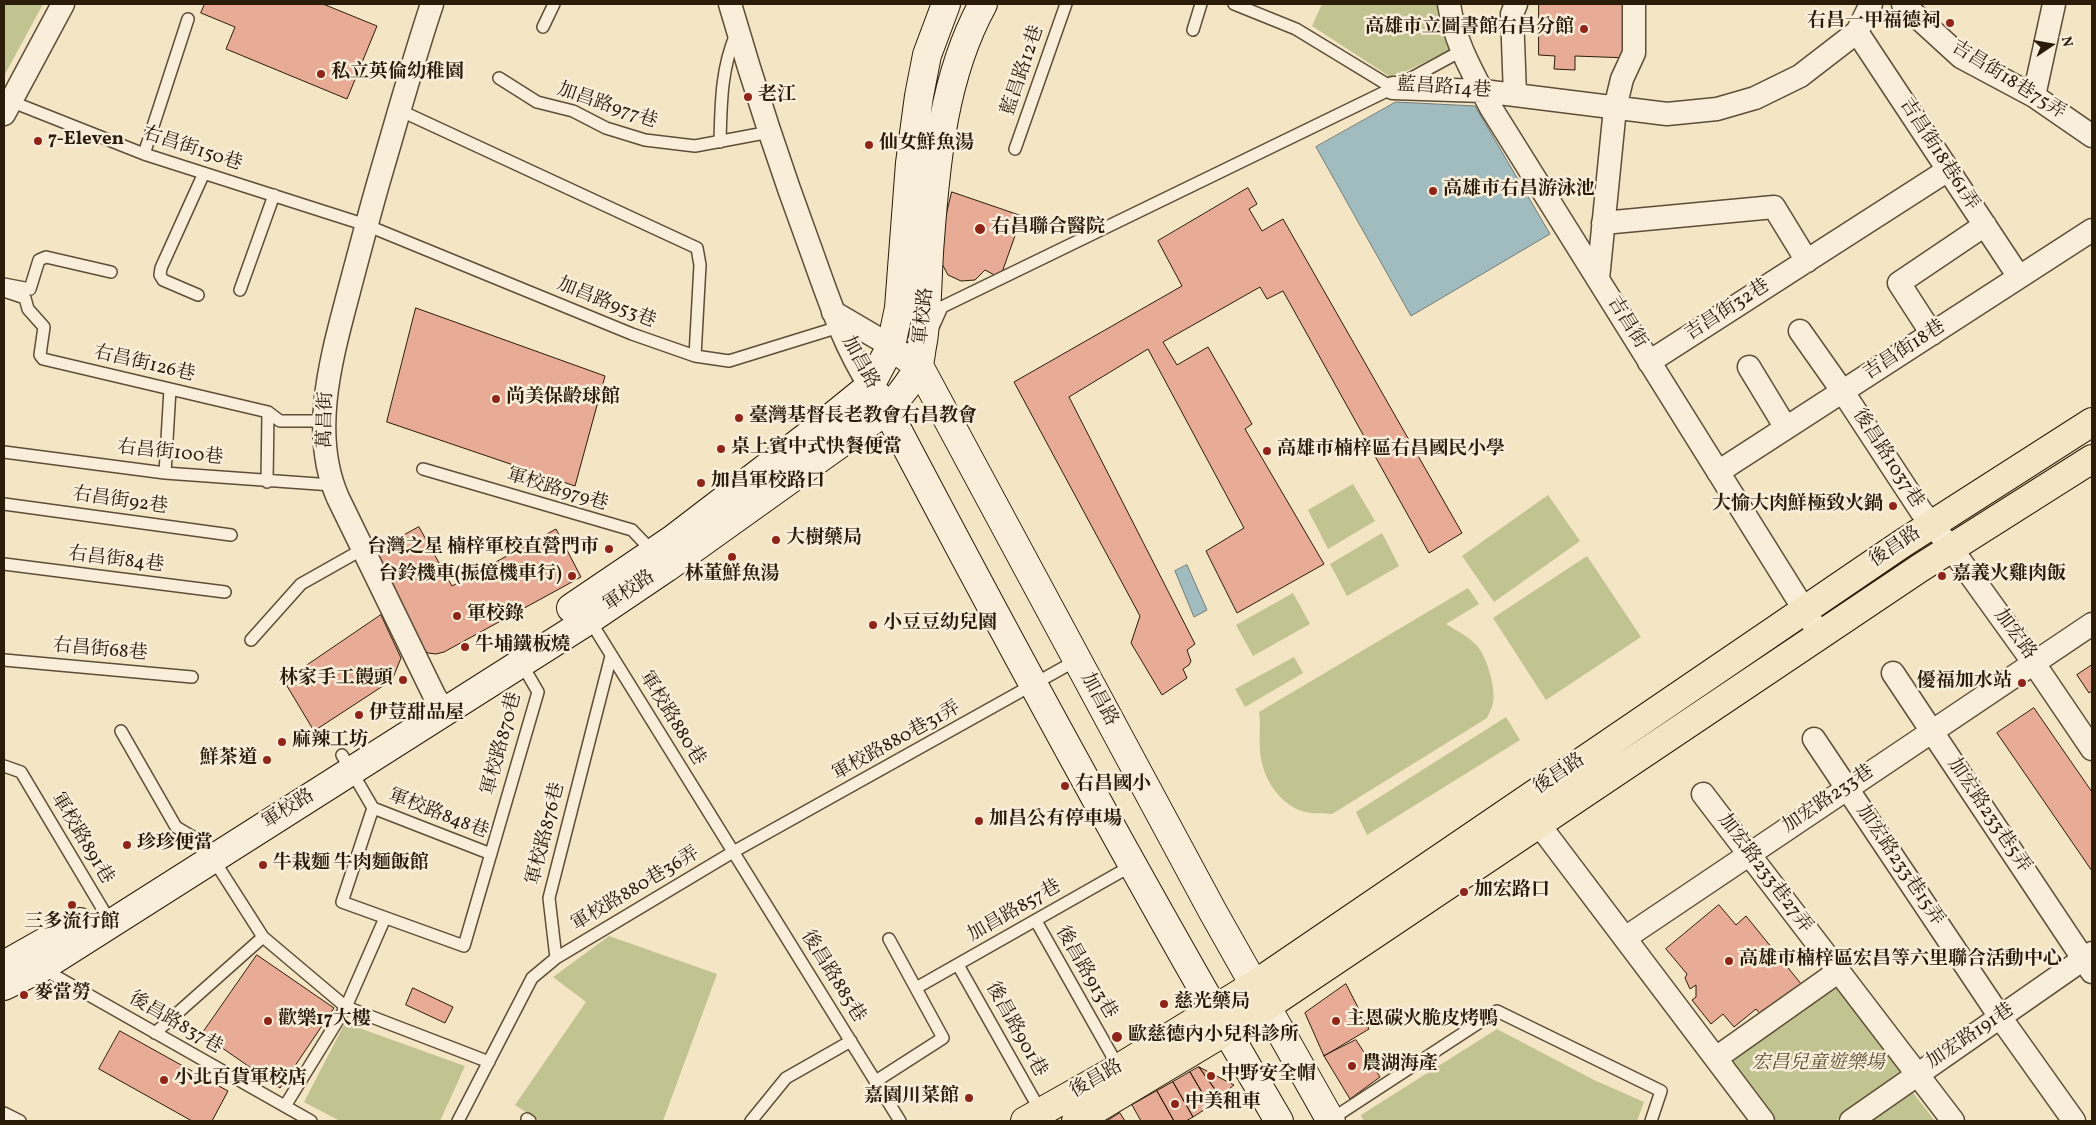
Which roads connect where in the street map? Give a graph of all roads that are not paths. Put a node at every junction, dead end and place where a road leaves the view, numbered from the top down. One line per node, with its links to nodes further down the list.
1 (63, 4): 27 (street)
2 (432, 4): 29 (street, 萬昌街)
3 (554, 4): 17 (lane)
4 (730, 4): 18 (street, 加昌路)
5 (946, 4): 53 (street, 軍校路)
6 (983, 4): 56 (street, 軍校路)
7 (1066, 4): 33 (lane, 藍昌路12巷)
8 (1201, 4): 19 (lane)
9 (1234, 4): 23 (lane, 藍昌路14巷)
10 (1449, 4): 21 (street, 吉昌街)
11 (1516, 4): 25 (street)
12 (1634, 4): 28 (street)
13 (1871, 4): 20 (street, 藍昌路14巷)
14 (1903, 4): 26 (street, 吉昌街18巷75弄)
15 (2054, 4): 26 (street)
16 (188, 19): 34 (lane)
17 (543, 27)
18 (738, 29): 30 (street, 加昌路); 32 (lane)
19 (1193, 30)
20 (1857, 32): 28 (street, 藍昌路14巷); 35 (street, 吉昌街18巷61弄)
21 (1461, 51): 23 (lane); 24 (street, 吉昌街)
22 (498, 78): 32 (lane, 加昌路977巷)
23 (1392, 88): 24 (street, 藍昌路14巷); 56 (lane)
24 (1482, 91): 25 (street, 藍昌路14巷); 45 (street, 吉昌街)
25 (1515, 95): 28 (street, 藍昌路14巷)
26 (2034, 96): 31 (street, 吉昌街18巷75弄)
27 (7, 108): 34 (lane, 右昌街150巷)
28 (1615, 108): 38 (street)
29 (399, 110): 39 (street, 萬昌街); 54 (lane)
30 (770, 132): 32 (lane, 加昌路977巷); 50 (street, 加昌路)
31 (2092, 136)
32 (720, 142)
33 (1015, 149)
34 (144, 154): 36 (lane, 右昌街150巷)
35 (1948, 170): 40 (street, 吉昌街18巷61弄); 42 (street, 吉昌街32巷)
36 (204, 173): 37 (lane, 右昌街150巷); 49 (lane)
37 (274, 196): 39 (lane, 右昌街150巷); 47 (lane)
38 (1603, 223): 42 (street); 45 (street)
39 (366, 225): 54 (lane, 加昌路953巷); 63 (street, 萬昌街)
40 (1985, 226): 44 (street, 吉昌街18巷61弄); 52 (street)
41 (2092, 230): 44 (street, 吉昌街18巷)
42 (1807, 261): 55 (street, 吉昌街32巷)
43 (111, 272): 46 (lane)
44 (2019, 277): 52 (street, 吉昌街18巷)
45 (1598, 279): 55 (street, 吉昌街)
46 (4, 284)
47 (240, 290)
48 (4, 291): 59 (lane, 右昌街126巷)
49 (198, 295)
50 (836, 320): 53 (street, 加昌路); 54 (lane, 加昌路953巷); 58 (street, 加昌路)
51 (1800, 331): 60 (street, 後昌路1037巷)
52 (1932, 334): 60 (street, 吉昌街18巷)
53 (891, 346): 56 (street, 加昌路); 58 (street, 軍校路)
54 (695, 356)
55 (1649, 362): 69 (street, 吉昌街)
56 (919, 366): 61 (street, 軍校路); 89 (street, 加昌路)
57 (1749, 367): 65 (street)
58 (870, 386): 61 (street, 加昌路); 78 (street, 軍校路)
59 (170, 389): 62 (lane, 右昌街126巷); 70 (lane)
60 (1843, 392): 65 (street, 吉昌街18巷); 74 (street, 後昌路1037巷)
61 (887, 410): 78 (street, 軍校路); 93 (street, 加昌路)
62 (268, 412): 63 (lane, 右昌街126巷); 71 (lane)
63 (325, 421): 72 (street, 萬昌街)
64 (2092, 422): 74 (main road, 後昌路)
65 (1786, 428): 69 (street, 吉昌街18巷)
66 (4, 452): 70 (lane, 右昌街100巷)
67 (2092, 459): 76 (main road, 後昌路)
68 (423, 468): 78 (lane, 軍校路979巷)
69 (1718, 472): 81 (street, 吉昌街)
70 (165, 473): 71 (lane, 右昌街100巷)
71 (267, 482): 72 (lane, 右昌街100巷)
72 (332, 485): 77 (street, 萬昌街)
73 (4, 504): 75 (lane, 右昌街92巷)
74 (1932, 524): 76 (street, 加宏路); 81 (main road, 後昌路)
75 (231, 535)
76 (1951, 548): 84 (main road, 後昌路); 90 (street, 加宏路)
77 (363, 549): 85 (lane); 94 (street, 萬昌街)
78 (660, 560): 82 (street, 軍校路)
79 (4, 564): 80 (lane, 右昌街84巷)
80 (224, 592)
81 (1804, 610): 84 (street, 吉昌街); 103 (main road, 後昌路)
82 (584, 612): 86 (street, 軍校路); 87 (lane, 軍校路880巷)
83 (2092, 624): 90 (street, 加宏路233巷)
84 (1820, 635): 105 (main road, 後昌路)
85 (252, 640)
86 (517, 654): 94 (street, 軍校路); 108 (lane, 軍校路870巷)
87 (611, 656): 107 (lane, 軍校路880巷); 117 (lane, 軍校路876巷)
88 (4, 660): 92 (lane, 右昌街68巷)
89 (1077, 660): 93 (lane, 軍校路880巷31弄); 124 (street, 加昌路)
90 (2033, 662): 96 (street, 加宏路233巷); 98 (street, 加宏路)
91 (1893, 673): 96 (street, 加宏路233巷5弄)
92 (192, 677)
93 (1033, 687): 107 (lane, 軍校路880巷31弄); 110 (street, 加昌路)
94 (440, 704): 99 (street, 軍校路)
95 (120, 731): 106 (lane)
96 (1931, 731): 101 (street, 加宏路233巷); 118 (street, 加宏路233巷5弄)
97 (1814, 739): 101 (street, 加宏路233巷15弄)
98 (2092, 749)
99 (347, 763): 104 (lane); 106 (street, 軍校路)
100 (4, 766): 111 (lane, 軍校路891巷)
101 (1846, 788): 109 (street, 加宏路233巷); 126 (street, 加宏路233巷15弄)
102 (1703, 794): 109 (street, 加宏路233巷27弄)
103 (1521, 801): 105 (street); 124 (main road, 後昌路)
104 (373, 808): 108 (lane, 軍校路848巷); 112 (lane)
105 (1539, 824): 115 (street); 124 (main road, 後昌路)
106 (208, 851): 111 (street, 軍校路); 114 (lane)
107 (733, 852): 117 (lane, 軍校路880巷36弄); 129 (lane, 後昌路885巷)
108 (491, 854): 112 (lane, 軍校路870巷)
109 (1748, 854): 115 (street, 加宏路233巷); 121 (street, 加宏路233巷27弄)
110 (1131, 866): 113 (lane, 加昌路857巷); 127 (street, 加昌路)
111 (106, 916): 119 (street, 軍校路)
112 (385, 918): 125 (lane)
113 (1036, 921): 120 (lane, 加昌路857巷); 132 (lane, 後昌路913巷)
114 (262, 937): 125 (lane); 128 (lane)
115 (1625, 938): 130 (street)
116 (889, 939): 123 (lane)
117 (556, 958): 131 (lane)
118 (2089, 962): 126 (street, 加宏路191巷)
119 (22, 963): 122 (street, 軍校路); 128 (lane, 後昌路837巷)
120 (958, 965): 123 (lane, 加昌路857巷); 137 (lane, 後昌路901巷)
121 (1838, 971): 130 (street); 133 (street, 加宏路233巷27弄)
122 (4, 986)
123 (916, 988): 134 (lane)
124 (1260, 996): 127 (main road, 後昌路); 139 (street, 加昌路)
125 (346, 1007): 131 (lane); 135 (lane)
126 (2000, 1017): 133 (street, 加宏路191巷); 150 (street, 加宏路233巷15弄)
127 (1220, 1021): 132 (main road, 後昌路); 138 (main road, 後昌路); 145 (street, 加昌路)
128 (155, 1033): 135 (lane, 後昌路837巷)
129 (850, 1041): 134 (lane, 後昌路885巷); 143 (lane)
130 (1716, 1058): 147 (street)
131 (489, 1062): 142 (lane)
132 (1119, 1068): 137 (main road, 後昌路)
133 (1917, 1074): 148 (street, 加宏路191巷); 149 (street, 加宏路233巷27弄)
134 (876, 1081): 144 (lane, 後昌路885巷)
135 (285, 1106): 141 (lane, 後昌路837巷)
136 (4, 1113): 140 (lane)
137 (1033, 1116)
138 (1089, 1118)
139 (1331, 1120): 146 (lane)
140 (20, 1121)
141 (311, 1121)
142 (458, 1121)
143 (751, 1121)
144 (900, 1121)
145 (1279, 1121)
146 (1651, 1121)
147 (1763, 1121)
148 (1851, 1121)
149 (1953, 1121)
150 (2074, 1121)

